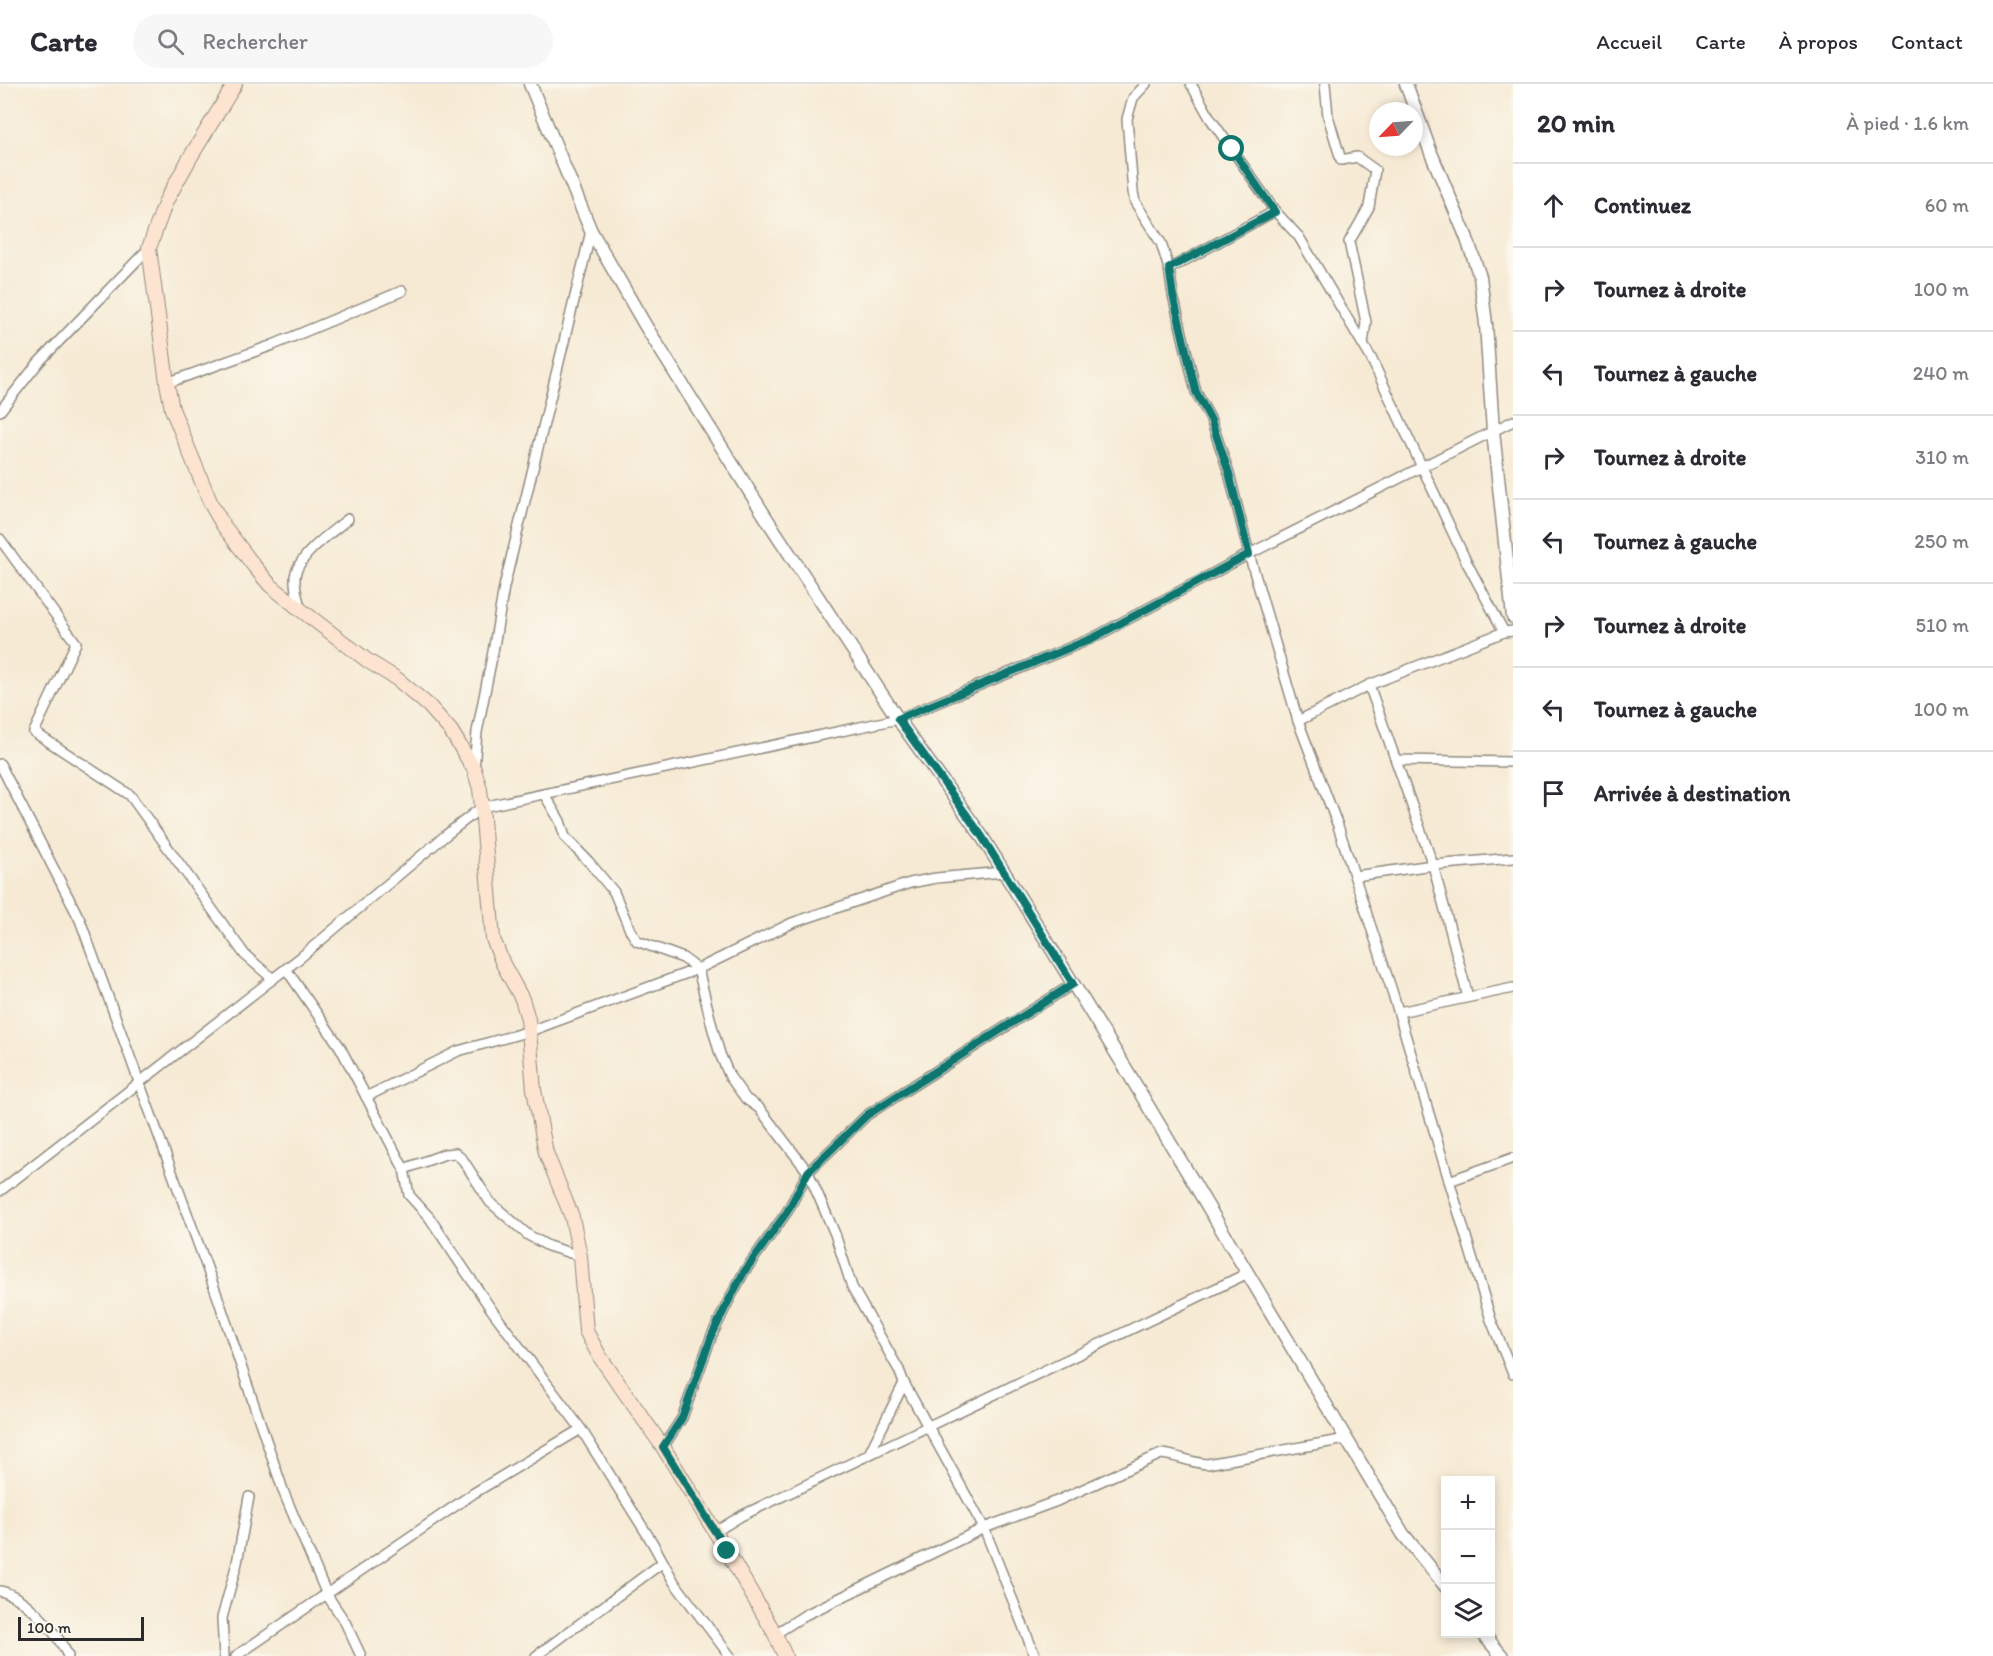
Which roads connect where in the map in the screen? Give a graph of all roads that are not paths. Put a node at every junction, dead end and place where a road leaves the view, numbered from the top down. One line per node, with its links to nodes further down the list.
1 (235, 84): 9 (main road)
2 (530, 84): 8 (street)
3 (1146, 84): 10 (street)
4 (1191, 84): 7 (street)
5 (1325, 84): 12 (street)
6 (1406, 84): 16 (street)
7 (1275, 212): 10 (street); 12 (street)
8 (591, 231): 25 (street); 30 (street)
9 (149, 248): 13 (main road); 14 (street)
10 (1169, 268): 20 (street)
11 (402, 291): 13 (street)
12 (1363, 344): 17 (street)
13 (166, 383): 21 (main road)
14 (0, 411)
15 (1513, 421): 16 (street)
16 (1493, 431): 17 (street); 22 (street)
17 (1423, 467): 20 (street); 23 (street)
18 (348, 519): 21 (street)
19 (0, 540): 39 (street)
20 (1249, 554): 25 (street); 26 (street)
21 (301, 610): 30 (main road)
22 (1513, 617)
23 (1509, 632): 24 (street)
24 (1369, 685): 26 (street); 27 (street)
25 (898, 719): 31 (street); 35 (street)
26 (1298, 721): 36 (street)
27 (1396, 760): 28 (street); 34 (street)
28 (1513, 762)
29 (0, 764): 45 (street)
30 (474, 769): 32 (main road)
31 (544, 794): 32 (street); 38 (street)
32 (482, 807): 37 (street); 44 (main road)
33 (1513, 858): 34 (street)
34 (1433, 865): 36 (street); 42 (street)
35 (1004, 872): 38 (street); 40 (street)
36 (1355, 876): 43 (street)
37 (286, 969): 39 (street); 46 (street)
38 (698, 969): 44 (street); 49 (street)
39 (273, 979): 45 (street)
40 (1073, 984): 49 (street); 53 (street)
41 (1513, 988): 42 (street)
42 (1468, 997): 43 (street)
43 (1399, 1012): 50 (street)
44 (530, 1031): 46 (street); 52 (main road)
45 (138, 1083): 51 (street); 67 (street)
46 (366, 1098): 48 (street)
47 (1513, 1158): 50 (street)
48 (404, 1169): 52 (street); 57 (street)
49 (808, 1172): 55 (street); 59 (street)
50 (1449, 1181): 54 (street)
51 (0, 1191)
52 (580, 1256): 59 (main road)
53 (1248, 1273): 56 (street); 58 (street)
54 (1513, 1373)
55 (904, 1383): 56 (street); 60 (street)
56 (928, 1426): 60 (street); 62 (street)
57 (580, 1429): 64 (street); 67 (street)
58 (1346, 1439): 62 (street); 65 (street)
59 (663, 1447): 63 (main road)
60 (869, 1454): 63 (street)
61 (249, 1497): 72 (street)
62 (984, 1528): 68 (street); 78 (street)
63 (715, 1532): 68 (main road)
64 (662, 1563): 75 (street); 76 (street)
65 (1444, 1584)
66 (0, 1592): 71 (street)
67 (327, 1594): 73 (street); 74 (street)
68 (775, 1634): 77 (main road)
69 (1486, 1638): 70 (street)
70 (1498, 1654)
71 (68, 1656)
72 (224, 1656)
73 (236, 1656)
74 (361, 1656)
75 (536, 1656)
76 (730, 1656)
77 (785, 1656)
78 (1035, 1656)

